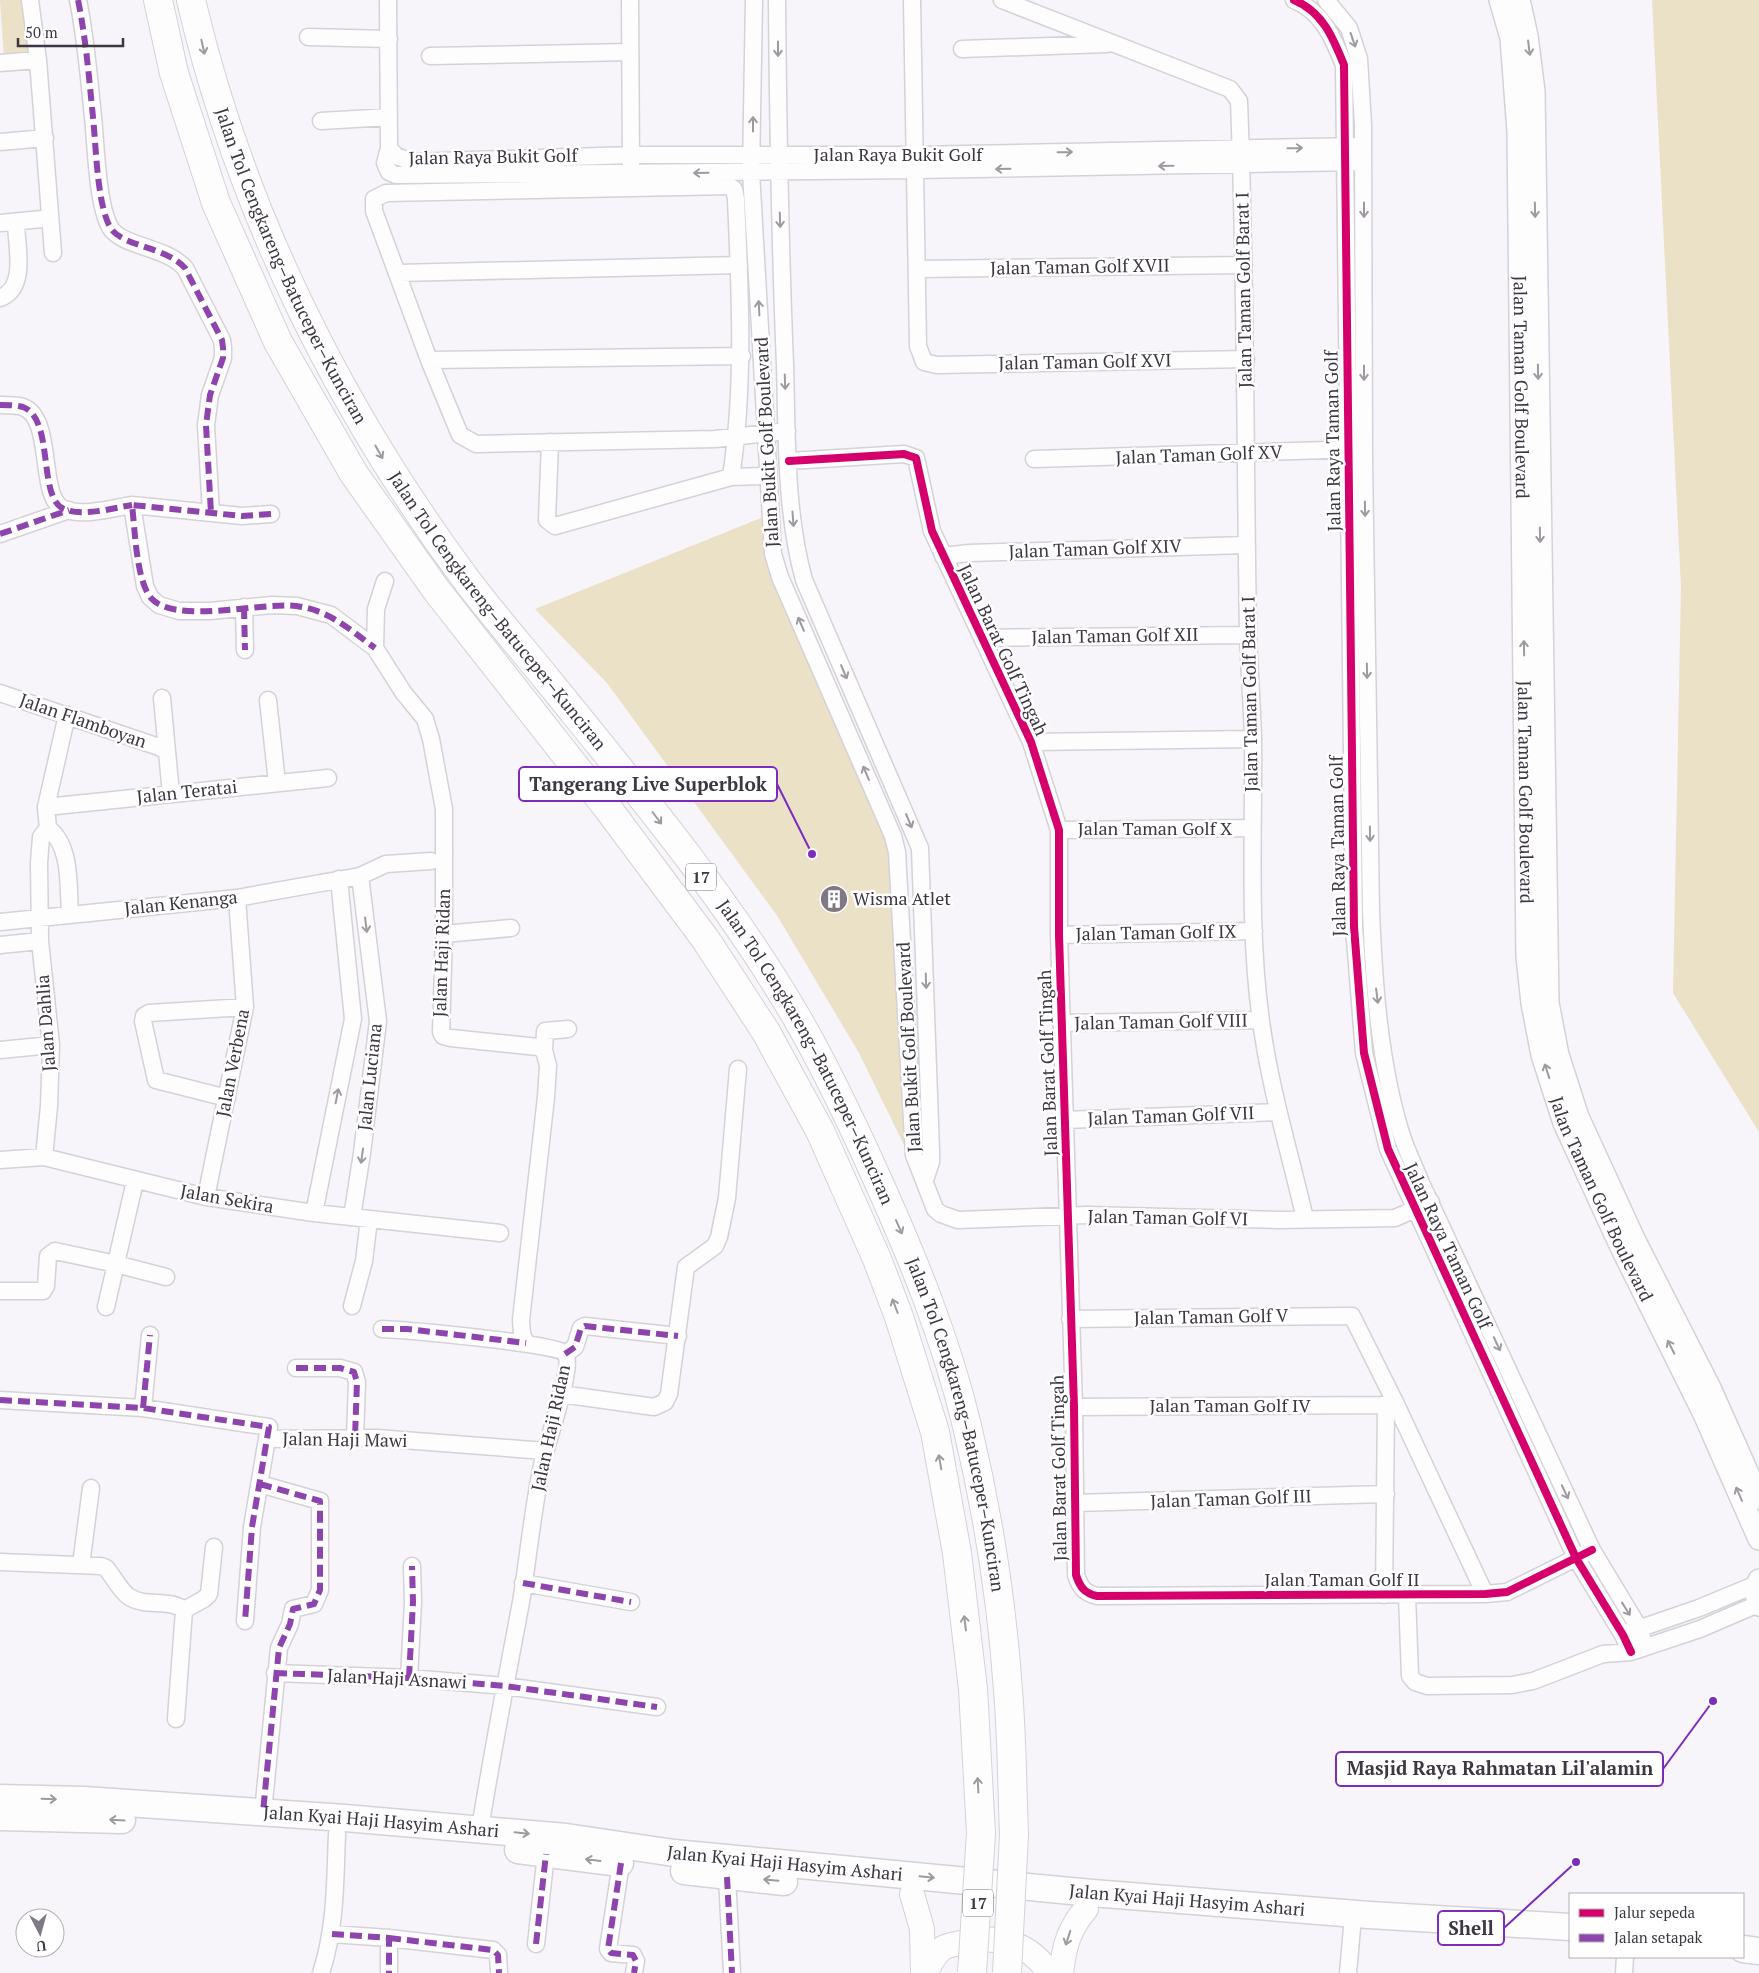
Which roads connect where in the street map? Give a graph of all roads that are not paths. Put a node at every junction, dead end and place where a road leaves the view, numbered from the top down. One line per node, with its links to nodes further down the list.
1 (30, 0): 21 (street)
2 (78, 0): 62 (street)
3 (158, 0): 205 (highway, Jalan Tol Cengkareng–Batuceper–Kunciran / 17, one-way to 3, bridge)
4 (192, 0): 206 (highway, Jalan Tol Cengkareng–Batuceper–Kunciran / 17, one-way to 206, bridge)
5 (388, 0): 16 (street)
6 (630, 0): 19 (street)
7 (754, 0): 32 (street, Jalan Bukit Golf Boulevard, one-way to 7)
8 (777, 0): 34 (street, Jalan Bukit Golf Boulevard, one-way to 34)
9 (912, 0): 35 (street)
10 (1002, 0): 17 (street, Jalan Taman Golf Barat I)
11 (1294, 0): 29 (street, Jalan Raya Taman Golf)
12 (1326, 0): 30 (street, Jalan Raya Taman Golf, one-way to 30)
13 (1500, 0): 25 (street, Jalan Taman Golf Boulevard)
14 (1519, 0): 25 (street, Jalan Taman Golf Boulevard, one-way to 25)
15 (308, 37): 16 (street)
16 (389, 39): 23 (street)
17 (1116, 44): 18 (street); 33 (street, Jalan Taman Golf Barat I)
18 (962, 49)
19 (630, 52): 20 (street); 31 (street)
20 (430, 56)
21 (38, 60): 22 (street); 26 (street)
22 (0, 62)
23 (389, 117): 24 (street); 28 (street)
24 (321, 121)
25 (1526, 131): 149 (street, Jalan Taman Golf Boulevard, one-way to 149); 151 (street, Jalan Taman Golf Boulevard, one-way to 25)
26 (44, 138): 27 (street); 38 (street)
27 (0, 142)
28 (389, 148): 31 (street, Jalan Raya Bukit Golf); 37 (street, Jalan Raya Bukit Golf)
29 (1346, 154): 30 (street, Jalan Raya Bukit Golf); 33 (street, Jalan Raya Bukit Golf); 54 (street, Jalan Raya Taman Golf)
30 (1363, 154): 54 (street, Jalan Raya Taman Golf, one-way to 54)
31 (631, 155): 32 (street, Jalan Raya Bukit Golf); 37 (street)
32 (753, 155): 34 (street, Jalan Raya Bukit Golf); 36 (street, Jalan Bukit Golf Boulevard)
33 (1241, 156): 35 (street, Jalan Raya Bukit Golf); 42 (street, Jalan Taman Golf Barat I)
34 (778, 163): 35 (street, Jalan Raya Bukit Golf); 36 (street, Jalan Raya Bukit Golf); 50 (street, Jalan Bukit Golf Boulevard, one-way to 50)
35 (915, 163): 43 (street)
36 (751, 172): 37 (street, Jalan Raya Bukit Golf, one-way to 37); 51 (street, Jalan Bukit Golf Boulevard, one-way to 36)
37 (632, 173)
38 (50, 216): 39 (street); 40 (street)
39 (8, 222): 45 (street)
40 (53, 253)
41 (739, 265): 44 (street); 44 (street); 46 (street)
42 (1244, 265): 43 (street, Jalan Taman Golf XVII); 47 (street, Jalan Taman Golf Barat I)
43 (917, 269): 47 (street, Jalan Taman Golf XVI)
44 (398, 273): 48 (street)
45 (0, 298)
46 (742, 356): 48 (street); 52 (street)
47 (1246, 359): 55 (street, Jalan Taman Golf Barat I)
48 (428, 360): 53 (street)
49 (0, 405): 61 (street)
50 (787, 431): 51 (street); 57 (street, Jalan Bukit Golf Boulevard)
51 (766, 434): 52 (street); 58 (street, Jalan Bukit Golf Boulevard)
52 (737, 437): 53 (street); 59 (street)
53 (550, 442): 59 (street)
54 (1356, 449): 55 (street, Jalan Taman Golf XV); 118 (street, Jalan Raya Taman Golf, one-way to 118); 119 (street, Jalan Raya Taman Golf)
55 (1246, 454): 56 (street, Jalan Taman Golf XV); 65 (street, Jalan Taman Golf Barat I)
56 (1034, 459)
57 (789, 461): 66 (street, Jalan Barat Golf Tingah); 115 (street, Jalan Bukit Golf Boulevard, one-way to 115)
58 (768, 476): 59 (street); 115 (street, Jalan Bukit Golf Boulevard, one-way to 58)
59 (731, 477)
60 (132, 505): 61 (street); 62 (street); 68 (street, Jalan Haji Ridan)
61 (69, 510): 64 (street)
62 (211, 513): 63 (street)
63 (271, 514)
64 (0, 534)
65 (1247, 545): 66 (street, Jalan Taman Golf XIV); 69 (street, Jalan Taman Golf Barat I)
66 (943, 556): 70 (street, Jalan Barat Golf Tingah)
67 (385, 581): 71 (street)
68 (244, 607): 71 (street, Jalan Haji Ridan); 72 (street)
69 (1248, 635): 70 (street, Jalan Taman Golf XII); 77 (street, Jalan Taman Golf Barat I)
70 (982, 638): 78 (street, Jalan Barat Golf Tingah)
71 (375, 648): 96 (street, Jalan Haji Ridan)
72 (244, 650)
73 (0, 693): 76 (street, Jalan Flamboyan)
74 (162, 698): 79 (street)
75 (268, 700): 81 (street)
76 (67, 715): 79 (street, Jalan Flamboyan); 83 (street)
77 (1253, 739): 78 (street); 85 (street, Jalan Taman Golf Barat I)
78 (1031, 742): 86 (street, Jalan Barat Golf Tingah)
79 (166, 751): 82 (street)
80 (328, 778): 81 (street, Jalan Teratai)
81 (277, 783): 82 (street, Jalan Teratai)
82 (171, 794): 83 (street, Jalan Teratai)
83 (46, 807): 84 (street)
84 (48, 828): 91 (street); 92 (street, Jalan Dahlia)
85 (1252, 828): 86 (street, Jalan Taman Golf X); 95 (street, Jalan Taman Golf Barat I)
86 (1058, 830): 97 (street, Jalan Barat Golf Tingah)
87 (431, 861): 88 (street, Jalan Kenanga)
88 (360, 876): 89 (street, Jalan Kenanga); 103 (street, Jalan Luciana, one-way to 103)
89 (340, 879): 90 (street, Jalan Kenanga); 101 (street, Jalan Luciana)
90 (236, 898): 91 (street, Jalan Kenanga); 100 (street, Jalan Verbena)
91 (70, 915): 92 (street, Jalan Kenanga)
92 (38, 918): 93 (street, Jalan Kenanga); 98 (street, Jalan Dahlia)
93 (0, 922)
94 (511, 928): 96 (street)
95 (1254, 931): 97 (street, Jalan Taman Golf IX); 102 (street, Jalan Taman Golf Barat I)
96 (444, 934): 108 (street, Jalan Haji Ridan)
97 (1059, 935): 104 (street, Jalan Barat Golf Tingah)
98 (40, 941): 99 (street); 106 (street, Jalan Dahlia)
99 (0, 945)
100 (245, 1007): 110 (street, Jalan Verbena); 110 (street)
101 (353, 1019): 103 (street); 120 (street, Jalan Luciana, one-way to 101)
102 (1260, 1020): 104 (street, Jalan Taman Golf VIII); 111 (street, Jalan Taman Golf Barat I)
103 (378, 1021): 122 (street, Jalan Luciana, one-way to 122)
104 (1062, 1023): 112 (street, Jalan Barat Golf Tingah)
105 (568, 1028): 108 (street)
106 (51, 1045): 107 (street); 113 (street, Jalan Dahlia)
107 (0, 1050)
108 (544, 1050): 135 (street)
109 (738, 1069): 134 (street)
110 (226, 1098): 117 (street, Jalan Verbena)
111 (1277, 1112): 112 (street, Jalan Taman Golf VII); 124 (street, Jalan Taman Golf Barat I)
112 (1064, 1120): 121 (street, Jalan Barat Golf Tingah)
113 (44, 1157): 114 (street, Jalan Sekira); 116 (street, Jalan Sekira)
114 (0, 1160)
115 (925, 1180): 121 (street, Jalan Taman Golf VI)
116 (134, 1181): 117 (street, Jalan Sekira); 126 (street)
117 (206, 1197): 120 (street, Jalan Sekira)
118 (1431, 1202): 119 (street, Jalan Taman Golf VI); 153 (street, Jalan Raya Taman Golf, one-way to 153)
119 (1415, 1210): 124 (street, Jalan Taman Golf VI); 154 (street, Jalan Raya Taman Golf)
120 (314, 1213): 122 (street, Jalan Sekira)
121 (1067, 1216): 124 (street, Jalan Taman Golf VI); 131 (street, Jalan Barat Golf Tingah)
122 (352, 1217): 123 (street, Jalan Sekira)
123 (369, 1219): 125 (street, Jalan Sekira); 129 (street)
124 (1305, 1219)
125 (500, 1233)
126 (116, 1264): 127 (street); 128 (street); 130 (street)
127 (166, 1277)
128 (0, 1292)
129 (352, 1306)
130 (106, 1307)
131 (1070, 1319): 140 (street, Jalan Taman Golf V); 141 (street, Jalan Barat Golf Tingah)
132 (382, 1329): 135 (street, Jalan Haji Ridan)
133 (150, 1335): 142 (street)
134 (678, 1336): 136 (street); 138 (street)
135 (526, 1343): 136 (street, Jalan Haji Ridan)
136 (565, 1354): 138 (street, Jalan Haji Ridan)
137 (296, 1368): 143 (street)
138 (561, 1394): 145 (street, Jalan Haji Ridan)
139 (0, 1400): 142 (street)
140 (1390, 1402): 141 (street, Jalan Taman Golf IV); 148 (street); 160 (street)
141 (1074, 1407): 150 (street, Jalan Barat Golf Tingah)
142 (143, 1408): 144 (street)
143 (354, 1437): 144 (street, Jalan Haji Mawi); 145 (street, Jalan Haji Mawi)
144 (268, 1439): 146 (street, Jalan Haji Mawi)
145 (545, 1451): 158 (street, Jalan Haji Ridan)
146 (260, 1484): 168 (street, Jalan Haji Mawi); 173 (street)
147 (91, 1488): 156 (street)
148 (1386, 1494): 150 (street, Jalan Taman Golf III); 162 (street)
149 (1759, 1498)
150 (1076, 1503): 159 (street, Jalan Barat Golf Tingah)
151 (1759, 1538)
152 (214, 1547): 166 (street)
153 (1592, 1550): 154 (street, Jalan Taman Golf II); 169 (street, Jalan Raya Taman Golf, one-way to 169)
154 (1576, 1558): 160 (street, Jalan Taman Golf II); 170 (street, Jalan Raya Taman Golf)
155 (0, 1562): 156 (street)
156 (81, 1565): 166 (street)
157 (412, 1566): 174 (street)
158 (523, 1583): 164 (street); 175 (street, Jalan Haji Ridan)
159 (1084, 1591): 162 (street, Jalan Taman Golf II)
160 (1485, 1594): 163 (street, Jalan Taman Golf II)
161 (1758, 1594): 165 (street); 167 (street)
162 (1384, 1595): 163 (street, Jalan Taman Golf II)
163 (1407, 1595): 172 (street)
164 (631, 1602)
165 (1712, 1603): 167 (street); 169 (street)
166 (184, 1610): 177 (street)
167 (1719, 1620): 171 (street)
168 (245, 1621)
169 (1638, 1628): 170 (street); 171 (street, Jalan Raya Taman Golf)
170 (1623, 1635): 171 (street, Jalan Raya Taman Golf); 172 (street)
171 (1638, 1649): 172 (street)
172 (1602, 1654)
173 (275, 1673): 174 (street, Jalan Haji Asnawi); 179 (street)
174 (409, 1678): 175 (street, Jalan Haji Asnawi)
175 (505, 1686): 176 (street, Jalan Haji Asnawi); 181 (street, Jalan Haji Ridan)
176 (657, 1707)
177 (176, 1719)
178 (0, 1798): 179 (main road, Jalan Kyai Haji Hasyim Ashari, one-way to 179)
179 (263, 1812): 181 (main road, Jalan Kyai Haji Hasyim Ashari)
180 (0, 1817): 182 (main road, Jalan Kyai Haji Hasyim Ashari, one-way to 180)
181 (480, 1829): 188 (main road, Jalan Kyai Haji Hasyim Ashari, one-way to 188)
182 (337, 1834): 183 (main road, Jalan Kyai Haji Hasyim Ashari); 190 (street)
183 (546, 1854): 184 (main road, Jalan Kyai Haji Hasyim Ashari, one-way to 183); 195 (street)
184 (621, 1863): 185 (main road, Jalan Kyai Haji Hasyim Ashari); 202 (street)
185 (727, 1877): 186 (main road, Jalan Kyai Haji Hasyim Ashari, one-way to 185); 203 (street)
186 (912, 1894): 187 (main road, Jalan Kyai Haji Hasyim Ashari); 204 (main road)
187 (1086, 1909): 188 (main road, Jalan Kyai Haji Hasyim Ashari); 208 (main road, one-way to 208)
188 (1363, 1924): 189 (main road, Jalan Kyai Haji Hasyim Ashari); 194 (main road, Jalan Kyai Haji Hasyim Ashari); 209 (street)
189 (1569, 1927)
190 (332, 1934): 192 (street); 199 (street)
191 (1744, 1937): 193 (main road)
192 (389, 1938): 200 (street); 201 (street)
193 (1759, 1938)
194 (1569, 1940)
195 (536, 1944)
196 (1744, 1949): 197 (main road)
197 (1759, 1950)
198 (1626, 1958): 210 (street)
199 (321, 1973)
200 (389, 1973)
201 (499, 1973)
202 (634, 1973)
203 (732, 1973)
204 (924, 1973): 207 (main road)
205 (972, 1973)
206 (1007, 1973)
207 (1049, 1973)
208 (1062, 1973)
209 (1348, 1973)
210 (1624, 1973)

